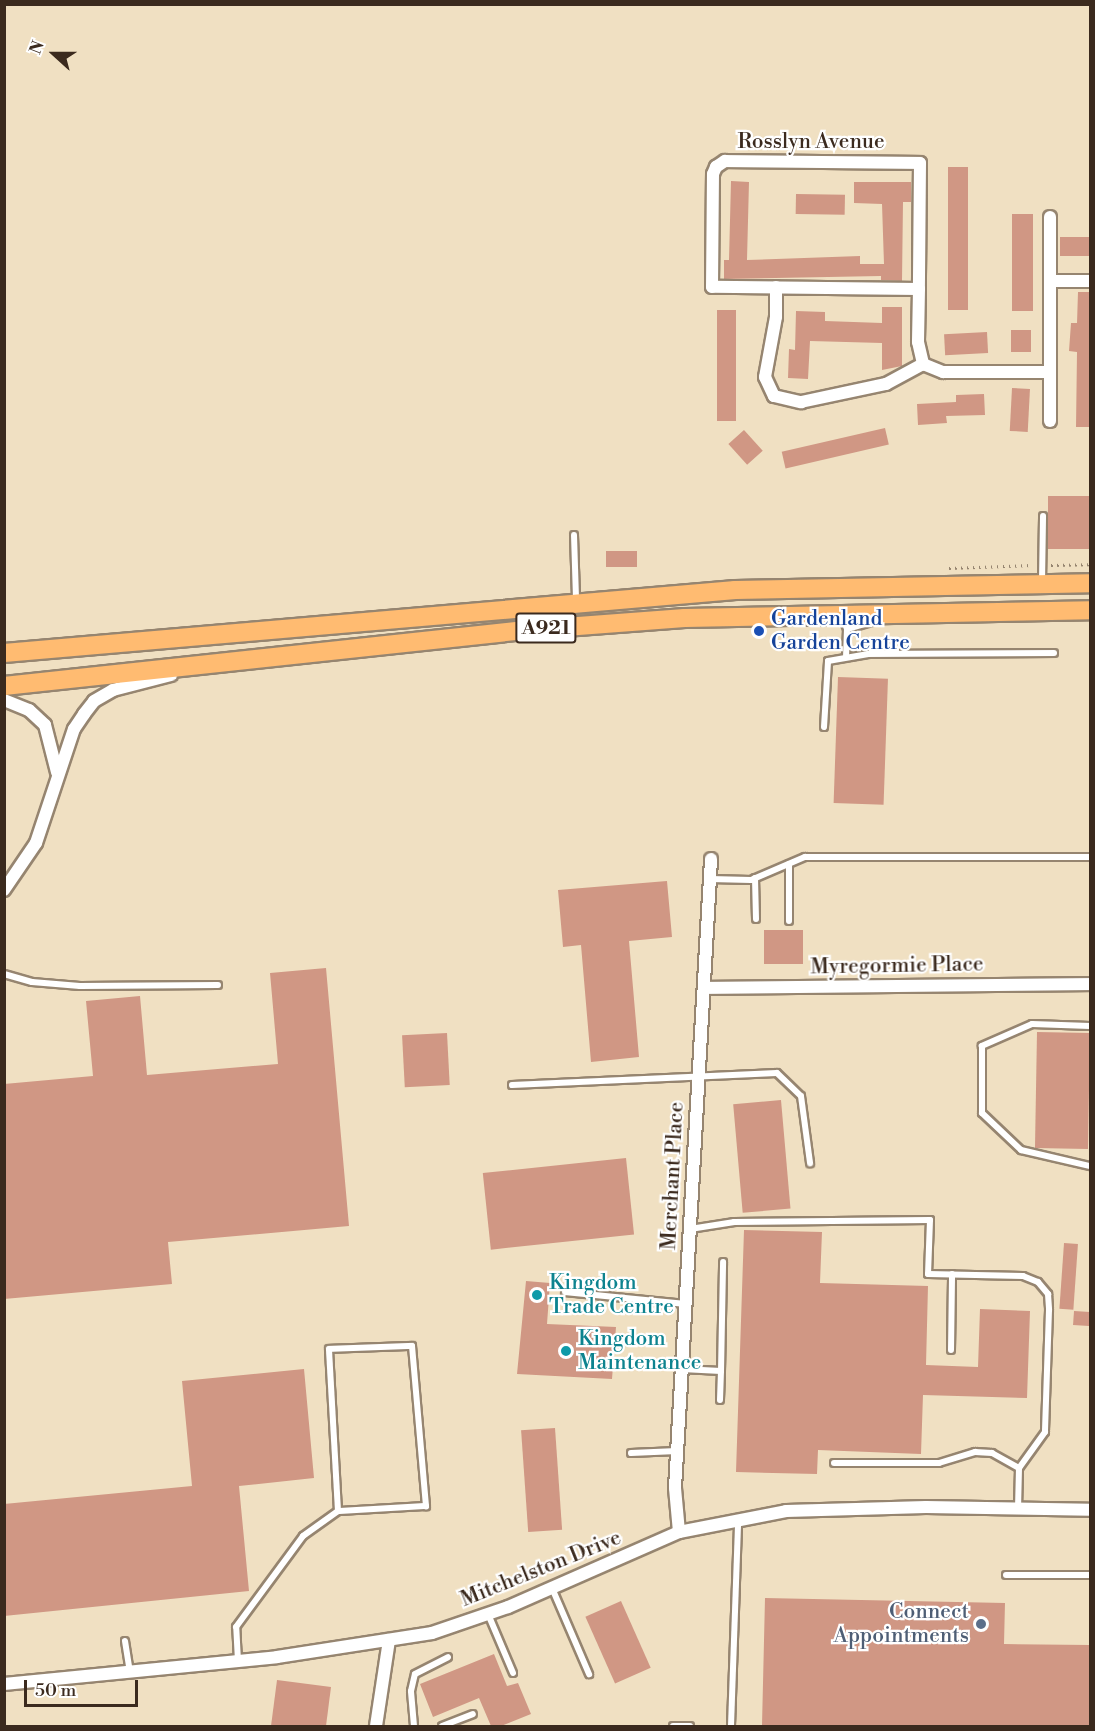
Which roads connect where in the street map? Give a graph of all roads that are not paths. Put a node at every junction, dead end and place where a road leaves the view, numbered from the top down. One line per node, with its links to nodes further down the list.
1 (1050, 217): 2 (street)
2 (1050, 280): 3 (street); 7 (street)
3 (1090, 281)
4 (776, 287): 5 (street); 5 (street, Rosslyn Avenue); 6 (street)
5 (919, 289): 6 (street)
6 (923, 364): 7 (street)
7 (1049, 372): 8 (street)
8 (1050, 421)
9 (1043, 516): 11 (lane)
10 (574, 535): 13 (lane)
11 (1042, 583): 12 (main road, A921); 13 (main road, A921)
12 (1090, 583)
13 (576, 601): 18 (main road, A921)
14 (1090, 610): 15 (main road, A921)
15 (888, 612): 16 (main road, A921); 17 (lane)
16 (831, 614): 17 (lane); 21 (main road, A921)
17 (848, 629): 20 (lane)
18 (4, 652)
19 (1054, 653): 20 (lane)
20 (846, 657): 24 (lane)
21 (228, 661): 22 (main road, A921); 25 (street)
22 (4, 686)
23 (4, 700): 25 (street)
24 (824, 727)
25 (58, 779): 31 (street)
26 (1090, 857): 28 (lane)
27 (711, 859): 30 (street, Merchant Place)
28 (789, 864): 29 (lane); 33 (lane)
29 (755, 878): 30 (lane); 32 (lane)
30 (710, 879): 37 (street, Merchant Place)
31 (4, 890)
32 (756, 919)
33 (789, 921)
34 (4, 974): 36 (lane)
35 (1090, 984): 37 (street, Myregormie Place)
36 (218, 985)
37 (704, 988): 39 (street, Merchant Place)
38 (1090, 1026): 42 (lane)
39 (699, 1075): 40 (lane); 41 (lane); 43 (street, Merchant Place)
40 (512, 1085)
41 (810, 1163)
42 (1090, 1166)
43 (690, 1229): 45 (lane); 47 (street, Merchant Place)
44 (723, 1262): 50 (lane)
45 (952, 1274): 48 (lane); 55 (lane)
46 (565, 1292): 47 (lane)
47 (686, 1304): 49 (street, Merchant Place)
48 (951, 1350)
49 (682, 1369): 50 (lane); 52 (street, Merchant Place)
50 (721, 1371): 51 (lane)
51 (720, 1400)
52 (677, 1451): 53 (lane); 60 (street, Merchant Place)
53 (631, 1453)
54 (834, 1463): 55 (lane)
55 (1019, 1468): 56 (lane)
56 (1018, 1509): 57 (street, Mitchelston Drive); 59 (street, Mitchelston Drive)
57 (1090, 1510)
58 (339, 1511): 58 (lane); 68 (lane)
59 (738, 1520): 60 (street, Mitchelston Drive); 79 (lane)
60 (679, 1532): 63 (street, Mitchelston Drive)
61 (1006, 1575): 62 (lane)
62 (1090, 1575)
63 (552, 1588): 64 (street, Mitchelston Drive); 71 (lane)
64 (488, 1614): 65 (street, Mitchelston Drive); 70 (lane)
65 (389, 1640): 68 (street, Mitchelston Drive); 74 (street)
66 (125, 1641): 69 (lane)
67 (448, 1658): 75 (lane)
68 (238, 1661): 69 (street, Mitchelston Drive)
69 (130, 1672): 72 (street, Mitchelston Drive)
70 (513, 1673)
71 (589, 1674)
72 (4, 1684)
73 (473, 1714): 76 (lane)
74 (376, 1726)
75 (414, 1726)
76 (442, 1726)
77 (673, 1726): 78 (lane)
78 (690, 1726)
79 (731, 1726)

